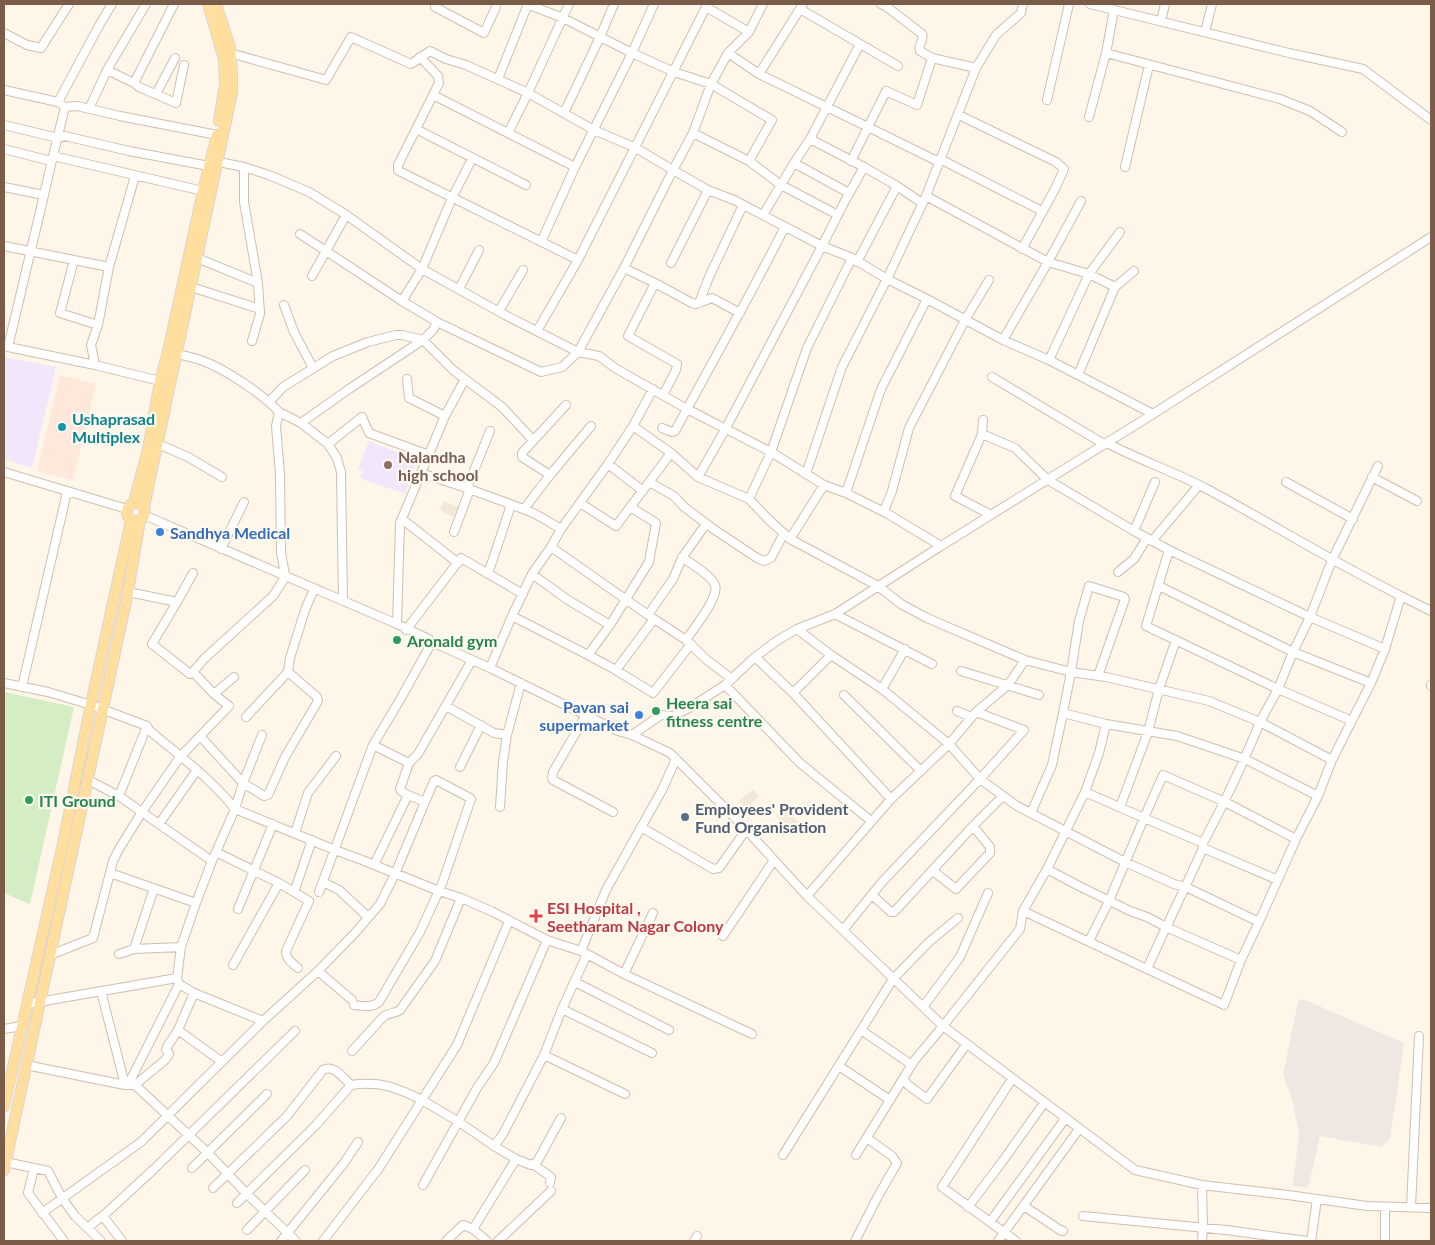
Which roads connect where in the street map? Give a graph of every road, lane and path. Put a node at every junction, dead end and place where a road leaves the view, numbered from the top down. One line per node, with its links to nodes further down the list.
1 (69, 4): 27 (street)
2 (112, 4): 52 (street)
3 (146, 4): 41 (street)
4 (174, 4): 45 (street)
5 (208, 4): 66 (main road)
6 (216, 4): 33 (main road)
7 (437, 4): 18 (street)
8 (569, 4): 23 (street)
9 (614, 4): 28 (street)
10 (654, 4): 30 (street)
11 (763, 4): 25 (street)
12 (880, 4): 36 (street)
13 (1024, 4): 40 (street)
14 (1069, 4): 51 (street)
15 (1090, 4): 22 (street)
16 (1165, 4): 24 (street)
17 (1212, 4): 26 (street)
18 (494, 5)
19 (530, 5): 23 (street); 44 (street)
20 (706, 6): 25 (street); 42 (street)
21 (801, 6): 29 (street); 43 (street)
22 (1114, 10): 24 (street); 32 (street)
23 (563, 18): 28 (street); 48 (street)
24 (1161, 21): 26 (street)
25 (748, 32): 31 (street)
26 (1205, 32): 58 (street)
27 (4, 33)
28 (600, 37): 30 (street); 55 (street)
29 (860, 44): 39 (street); 53 (street)
30 (632, 53): 42 (street); 62 (street)
31 (728, 53): 43 (street); 46 (street)
32 (1106, 53): 38 (street); 57 (street)
33 (230, 54): 35 (street); 77 (main road)
34 (175, 58): 49 (street)
35 (420, 58): 44 (street); 50 (street)
36 (932, 58): 40 (street); 60 (street)
37 (184, 65): 49 (street)
38 (1150, 65): 63 (street); 81 (street)
39 (898, 66)
40 (976, 68): 56 (street)
41 (107, 70): 45 (street); 54 (street)
42 (674, 72): 46 (street); 69 (street)
43 (759, 74): 53 (street)
44 (498, 79): 48 (street)
45 (134, 83): 49 (street)
46 (711, 84): 65 (street); 73 (street)
47 (4, 90): 52 (street)
48 (528, 93): 55 (street); 64 (street)
49 (156, 94)
50 (433, 95): 61 (street); 64 (street)
51 (1047, 100)
52 (61, 105): 54 (street); 67 (street)
53 (826, 108): 60 (street); 68 (street)
54 (89, 109): 66 (street)
55 (564, 113): 62 (street)
56 (959, 115): 75 (street); 97 (street)
57 (1089, 117)
58 (1431, 120)
59 (4, 125): 67 (street)
60 (868, 127): 74 (street); 75 (street)
61 (416, 130): 72 (street); 93 (street)
62 (594, 130): 69 (street); 79 (street)
63 (1342, 132)
64 (508, 133): 79 (street)
65 (693, 133): 73 (street); 82 (street)
66 (217, 135): 77 (main road)
67 (58, 138): 71 (street); 77 (street)
68 (810, 139): 74 (street); 76 (street)
69 (636, 148): 82 (street); 114 (street)
70 (4, 149): 71 (street)
71 (52, 159): 83 (street); 91 (street)
72 (472, 159): 85 (street); 93 (street)
73 (749, 161): 84 (street)
74 (851, 161): 80 (street)
75 (940, 161): 92 (street); 97 (street)
76 (794, 163): 84 (street); 90 (street)
77 (213, 164): 78 (street); 88 (main road); 112 (main road)
78 (244, 167): 98 (street); 127 (street)
79 (575, 167): 105 (street)
80 (864, 167): 86 (street); 90 (street)
81 (1125, 167)
82 (673, 170): 89 (street); 119 (street)
83 (135, 176): 88 (street); 118 (street)
84 (781, 184): 99 (street); 100 (street)
85 (526, 185)
86 (897, 186): 95 (street); 115 (street)
87 (4, 188): 91 (street)
88 (203, 190): 156 (main road)
89 (708, 190): 96 (street); 117 (street)
90 (850, 193): 100 (street)
91 (44, 195): 110 (street)
92 (926, 196): 95 (street); 108 (street)
93 (452, 198): 105 (street); 120 (street)
94 (1081, 201): 116 (street)
95 (922, 203): 125 (street)
96 (743, 206): 99 (street); 134 (street)
97 (1042, 211): 108 (street)
98 (346, 215): 111 (street); 120 (street)
99 (763, 215): 101 (street)
100 (838, 215): 107 (street)
101 (785, 227): 107 (street); 138 (street)
102 (1120, 232): 123 (street)
103 (300, 234): 111 (street)
104 (1431, 236): 163 (street)
105 (541, 242): 114 (street)
106 (4, 246): 110 (street)
107 (822, 246): 115 (street); 170 (street)
108 (1022, 249): 116 (street)
109 (479, 250): 131 (street)
110 (31, 251): 113 (street); 146 (street)
111 (326, 251): 124 (street); 133 (street)
112 (197, 258): 127 (street); 129 (main road)
113 (74, 260): 118 (street); 141 (street)
114 (578, 260): 142 (street)
115 (855, 260): 125 (street); 177 (street)
116 (1048, 262): 123 (street); 144 (street)
117 (671, 263)
118 (109, 266): 141 (street)
119 (624, 268): 128 (street); 147 (street)
120 (422, 269): 131 (street); 133 (street)
121 (523, 270): 137 (street)
122 (1134, 270): 130 (street)
123 (1089, 274): 130 (street); 149 (street)
124 (312, 276)
125 (887, 280): 132 (street); 185 (street)
126 (989, 280): 139 (street)
127 (258, 283): 136 (street)
128 (655, 283): 134 (street); 158 (street)
129 (191, 287): 136 (street); 148 (main road)
130 (1115, 287): 152 (street)
131 (459, 289): 137 (street)
132 (927, 299): 139 (street); 198 (street)
133 (402, 301): 140 (street)
134 (700, 303): 138 (street)
135 (284, 305): 151 (street)
136 (260, 309): 145 (street)
137 (499, 311): 142 (street)
138 (740, 313): 161 (street)
139 (965, 320): 144 (street); 206 (street)
140 (437, 322): 143 (street); 147 (street)
141 (98, 325): 150 (street)
142 (537, 331): 147 (street)
143 (423, 340): 151 (street); 155 (street); 166 (street)
144 (1003, 340): 149 (street)
145 (252, 341)
146 (6, 346): 150 (street)
147 (578, 352): 157 (street)
148 (177, 354): 159 (street); 175 (main road)
149 (1049, 360): 152 (street)
150 (95, 364): 156 (street)
151 (313, 368): 159 (street)
152 (1078, 375): 163 (street)
153 (992, 377): 174 (street)
154 (407, 378): 164 (street)
155 (465, 379): 164 (street); 173 (street)
156 (160, 381): 207 (main road)
157 (653, 390): 158 (street); 168 (street)
158 (663, 395): 161 (street)
159 (269, 402): 162 (street)
160 (566, 405): 173 (street)
161 (687, 409): 169 (street); 170 (street)
162 (279, 412): 166 (street); 229 (street)
163 (1153, 414): 174 (street)
164 (445, 416): 179 (street)
165 (983, 420): 172 (street)
166 (301, 423): 176 (street)
167 (591, 426): 184 (street)
168 (633, 426): 178 (street); 180 (street)
169 (662, 428)
170 (726, 428): 177 (street); 187 (street)
171 (490, 431): 195 (street)
172 (982, 434): 189 (street); 208 (street)
173 (533, 440): 184 (street)
174 (1106, 443): 189 (street); 194 (street)
175 (158, 444): 186 (street); 207 (main road)
176 (328, 444): 179 (street); 238 (street)
177 (771, 452): 185 (street); 199 (street)
178 (671, 453): 187 (street); 190 (street)
179 (429, 455): 183 (street)
180 (608, 464): 196 (street); 202 (street)
181 (1378, 466): 188 (street)
182 (4, 472): 197 (street)
183 (421, 473): 195 (street); 209 (street)
184 (550, 474): 205 (street)
185 (806, 474): 193 (street)
186 (222, 477)
187 (698, 477): 199 (street)
188 (1372, 477): 200 (street); 210 (street)
189 (1048, 480): 208 (street); 213 (street)
190 (649, 482): 196 (street); 211 (street)
191 (1155, 482): 213 (street)
192 (1286, 482): 210 (street)
193 (824, 484): 198 (street); 216 (street)
194 (1198, 485): 217 (street); 223 (street)
195 (468, 488): 203 (street); 214 (street)
196 (643, 491): 204 (street)
197 (67, 492): 207 (street); 274 (street)
198 (846, 493): 206 (street)
199 (749, 499): 215 (street)
200 (1417, 501)
201 (244, 502): 220 (street)
202 (580, 504): 204 (street); 212 (street)
203 (511, 505): 205 (street); 227 (street)
204 (632, 508): 236 (street)
205 (524, 509): 212 (street)
206 (884, 511): 218 (street)
207 (137, 512): 220 (street); 233 (main road); 282 (main road)
208 (991, 515): 218 (street)
209 (402, 519): 224 (street); 244 (street)
210 (1353, 519): 223 (street)
211 (706, 524): 215 (street); 222 (street)
212 (561, 529): 219 (street)
213 (1134, 531): 217 (street)
214 (454, 532)
215 (784, 533): 216 (street)
216 (790, 539): 230 (street)
217 (1149, 540): 221 (street); 225 (street)
218 (941, 546): 230 (street)
219 (551, 547): 228 (street); 236 (street)
220 (221, 549): 229 (street)
221 (1169, 550): 231 (street); 242 (street)
222 (682, 557): 243 (street); 250 (street)
223 (1332, 560): 235 (street); 242 (street)
224 (458, 563): 227 (street); 247 (street)
225 (1118, 572)
226 (194, 573): 237 (street)
227 (486, 573): 234 (street)
228 (532, 574): 234 (street); 245 (street)
229 (285, 575): 232 (street); 263 (street)
230 (878, 586): 240 (street); 258 (street)
231 (1159, 586): 248 (street); 253 (street)
232 (314, 589): 238 (street); 264 (street)
233 (128, 592): 237 (street); 284 (main road)
234 (522, 594): 241 (street)
235 (1401, 596): 239 (street); 252 (street)
236 (626, 600): 243 (street); 245 (street)
237 (177, 602): 263 (street)
238 (343, 602): 244 (street)
239 (1431, 611)
240 (834, 614): 246 (street); 251 (street)
241 (512, 616): 255 (street); 260 (street)
242 (1310, 616): 252 (street); 253 (street)
243 (651, 617): 250 (street); 261 (street)
244 (397, 624): 247 (street)
245 (610, 626): 255 (street)
246 (797, 629): 254 (street); 256 (street)
247 (406, 630): 249 (street)
248 (1176, 640): 276 (street); 277 (street)
249 (432, 642): 257 (street); 301 (street)
250 (688, 642): 261 (street); 268 (street)
251 (905, 649): 259 (street); 275 (street)
252 (1385, 649): 271 (street)
253 (1293, 652): 271 (street); 277 (street)
254 (831, 655): 275 (street); 279 (street)
255 (588, 656): 261 (street)
256 (755, 657): 268 (street); 279 (street)
257 (472, 660): 260 (street); 283 (street)
258 (1025, 660): 265 (street); 273 (street)
259 (932, 664)
260 (490, 668): 270 (street)
261 (616, 670)
262 (961, 671): 273 (street)
263 (193, 672): 278 (street)
264 (288, 672): 289 (street); 313 (street)
265 (1071, 672): 266 (street); 266 (street); 286 (street)
266 (1098, 676): 276 (street)
267 (234, 677): 278 (street)
268 (732, 679): 272 (street)
269 (4, 683): 274 (street)
270 (521, 683): 287 (street); 297 (street)
271 (1371, 683): 290 (street)
272 (725, 685): 298 (street); 329 (street)
273 (1008, 685): 281 (street); 288 (street)
274 (22, 687): 282 (street)
275 (882, 689): 300 (street)
276 (1159, 689): 291 (street); 295 (street)
277 (1278, 689): 290 (street); 291 (street)
278 (214, 694): 299 (street)
279 (793, 694): 319 (street)
280 (844, 695): 310 (street)
281 (1039, 695)
282 (91, 705): 284 (street); 394 (main road)
283 (446, 706): 294 (street); 307 (street)
284 (103, 710): 293 (street); 312 (main road)
285 (957, 711): 288 (street)
286 (1063, 713): 292 (street); 327 (street)
287 (586, 714): 298 (street); 326 (street)
288 (974, 715): 300 (street); 311 (street)
289 (246, 716)
290 (1352, 721): 306 (street)
291 (1260, 722): 305 (street); 306 (street)
292 (1106, 724): 295 (street); 314 (street)
293 (147, 726): 303 (street); 316 (street)
294 (481, 726): 297 (street); 308 (street)
295 (1148, 732): 305 (street); 323 (street)
296 (262, 735): 313 (street)
297 (507, 735): 322 (street)
298 (632, 735): 304 (street)
299 (200, 736): 303 (street); 313 (street)
300 (949, 744): 310 (street); 311 (street)
301 (372, 745): 307 (street); 340 (street)
302 (336, 756): 336 (street)
303 (180, 757): 309 (street); 325 (street)
304 (676, 759): 333 (street); 334 (street)
305 (1245, 759): 318 (street); 321 (street)
306 (1332, 760): 318 (street)
307 (409, 763): 315 (street)
308 (460, 767)
309 (197, 770): 324 (street); 330 (street)
310 (921, 771): 319 (street)
311 (980, 779): 317 (street); 360 (street)
312 (88, 780): 316 (street); 381 (main road)
313 (243, 783): 324 (street)
314 (1085, 792): 323 (street); 335 (street)
315 (408, 795): 320 (street); 345 (street)
316 (119, 796): 325 (street)
317 (1003, 796): 327 (street); 332 (street)
318 (1318, 796): 337 (street)
319 (892, 799): 329 (street)
320 (425, 802): 350 (street); 356 (street)
321 (1225, 802): 328 (street); 337 (street); 339 (street)
322 (500, 807)
323 (1120, 807): 328 (street)
324 (235, 809): 331 (street); 341 (street)
325 (142, 812): 330 (street); 349 (street)
326 (614, 812)
327 (1031, 813): 335 (street)
328 (1144, 818): 339 (street); 344 (street)
329 (871, 821): 361 (street)
330 (159, 824): 342 (street)
331 (274, 824): 336 (street); 348 (street)
332 (973, 826): 347 (street); 347 (street)
333 (641, 827): 334 (street); 379 (street)
334 (746, 830): 343 (street)
335 (1066, 832): 344 (street); 346 (street)
336 (295, 833): 338 (street)
337 (1296, 839): 351 (street)
338 (312, 840): 340 (street); 357 (street)
339 (1203, 845): 351 (street); 354 (street)
340 (335, 850): 345 (street); 352 (street)
341 (216, 852): 342 (street); 348 (street)
342 (212, 860): 364 (street)
343 (774, 860): 361 (street); 374 (street)
344 (1125, 862): 354 (street); 363 (street)
345 (374, 865): 350 (street)
346 (1047, 869): 363 (street); 366 (street)
347 (933, 871): 360 (street)
348 (254, 872): 353 (street); 365 (street)
349 (110, 873): 355 (street); 381 (street)
350 (395, 874): 356 (street); 368 (street)
351 (1278, 880): 371 (street)
352 (323, 882): 358 (street); 368 (street)
353 (279, 883): 357 (street); 383 (street)
354 (1186, 887): 371 (street); 372 (street)
355 (154, 888): 364 (street); 378 (street)
356 (439, 891): 362 (street); 386 (street)
357 (294, 892): 384 (street)
358 (319, 892)
359 (988, 893): 395 (street)
360 (872, 895): 373 (street)
361 (807, 896): 373 (street)
362 (461, 898): 370 (street); 408 (street)
363 (1109, 901): 372 (street); 376 (street)
364 (196, 903): 377 (street)
365 (238, 908)
366 (1023, 910): 376 (street); 399 (street)
367 (653, 913): 387 (street)
368 (368, 917): 386 (street)
369 (958, 918): 388 (street)
370 (509, 921): 375 (street); 421 (street)
371 (1260, 922): 382 (street)
372 (1166, 926): 382 (street); 385 (street)
373 (843, 930): 388 (street)
374 (723, 936)
375 (547, 940): 379 (street); 428 (street)
376 (1089, 942): 385 (street)
377 (181, 947): 378 (street); 389 (street)
378 (134, 949): 380 (street)
379 (584, 953): 387 (street); 390 (street)
380 (119, 954)
381 (50, 955): 393 (main road)
382 (1241, 960): 385 (street)
383 (233, 965)
384 (298, 968)
385 (1147, 969)
386 (318, 971): 397 (street)
387 (624, 974): 405 (street)
388 (894, 979): 395 (street); 403 (street)
389 (178, 981): 391 (street); 392 (street); 417 (street)
390 (574, 982): 396 (street); 402 (street)
391 (101, 990): 393 (street); 417 (street)
392 (194, 993): 397 (street); 401 (street)
393 (40, 1002): 394 (street); 412 (main road)
394 (27, 1004): 398 (main road)
395 (923, 1007): 399 (street)
396 (562, 1009): 409 (street); 410 (street)
397 (263, 1021): 411 (street)
398 (22, 1026): 400 (street); 424 (main road)
399 (943, 1026): 407 (street); 413 (street)
400 (4, 1029)
401 (178, 1030): 411 (street); 417 (street)
402 (669, 1030)
403 (861, 1030): 413 (street); 414 (street)
404 (295, 1031): 430 (street)
405 (752, 1034)
406 (1419, 1036): 454 (street)
407 (966, 1045): 415 (street); 416 (street)
408 (352, 1052)
409 (652, 1053)
410 (544, 1055): 420 (street); 433 (street)
411 (222, 1062): 425 (street)
412 (26, 1065): 417 (street); 439 (main road)
413 (912, 1065): 415 (street)
414 (839, 1066): 422 (street); 435 (street)
415 (903, 1079): 422 (street)
416 (1012, 1079): 423 (street); 452 (street)
417 (129, 1085): 425 (street)
418 (350, 1085): 421 (street); 443 (street); 447 (street)
419 (267, 1094): 434 (street)
420 (625, 1094)
421 (422, 1100): 428 (street); 473 (street)
422 (890, 1100): 431 (street)
423 (1044, 1103): 427 (street); 452 (street)
424 (4, 1107)
425 (168, 1115): 430 (street); 448 (street)
426 (561, 1118): 438 (street)
427 (1065, 1119): 429 (street); 460 (street)
428 (459, 1122): 433 (street); 444 (street)
429 (1079, 1129): 445 (street); 451 (street)
430 (188, 1135): 434 (street); 458 (street)
431 (867, 1138): 436 (street); 477 (street)
432 (358, 1142): 467 (street)
433 (494, 1146): 437 (street)
434 (208, 1152): 441 (street); 443 (street)
435 (783, 1155)
436 (856, 1155)
437 (516, 1159): 438 (street); 463 (street)
438 (534, 1165): 476 (street)
439 (5, 1166): 440 (street)
440 (34, 1168): 448 (street); 457 (street)
441 (192, 1168)
442 (306, 1170): 456 (street)
443 (227, 1173): 446 (street); 447 (street)
444 (424, 1185)
445 (1202, 1185): 449 (street); 462 (street)
446 (213, 1188)
447 (246, 1193): 450 (street); 456 (street)
448 (62, 1198): 457 (street); 461 (street)
449 (1317, 1199): 453 (street); 482 (street)
450 (237, 1203)
451 (1024, 1206): 465 (street); 466 (street)
452 (968, 1207): 460 (street)
453 (1385, 1207): 454 (street); 483 (street)
454 (1411, 1208): 455 (street)
455 (1431, 1208)
456 (265, 1211): 464 (street); 467 (street)
457 (42, 1213): 469 (street)
458 (103, 1216): 461 (street); 470 (street)
459 (1083, 1216): 462 (street)
460 (990, 1222): 466 (street)
461 (88, 1228): 468 (street)
462 (1203, 1228): 480 (street); 481 (street)
463 (473, 1229): 474 (street); 475 (street)
464 (247, 1230)
465 (1063, 1231)
466 (1005, 1232): 478 (street); 479 (street)
467 (287, 1234): 471 (street); 472 (street)
468 (100, 1240)
469 (64, 1241)
470 (122, 1241)
471 (281, 1241)
472 (296, 1241)
473 (323, 1241)
474 (446, 1241)
475 (487, 1241)
476 (498, 1241)
477 (855, 1241)
478 (998, 1241)
479 (1016, 1241)
480 (1202, 1241)
481 (1306, 1241)
482 (1311, 1241)
483 (1385, 1241)

